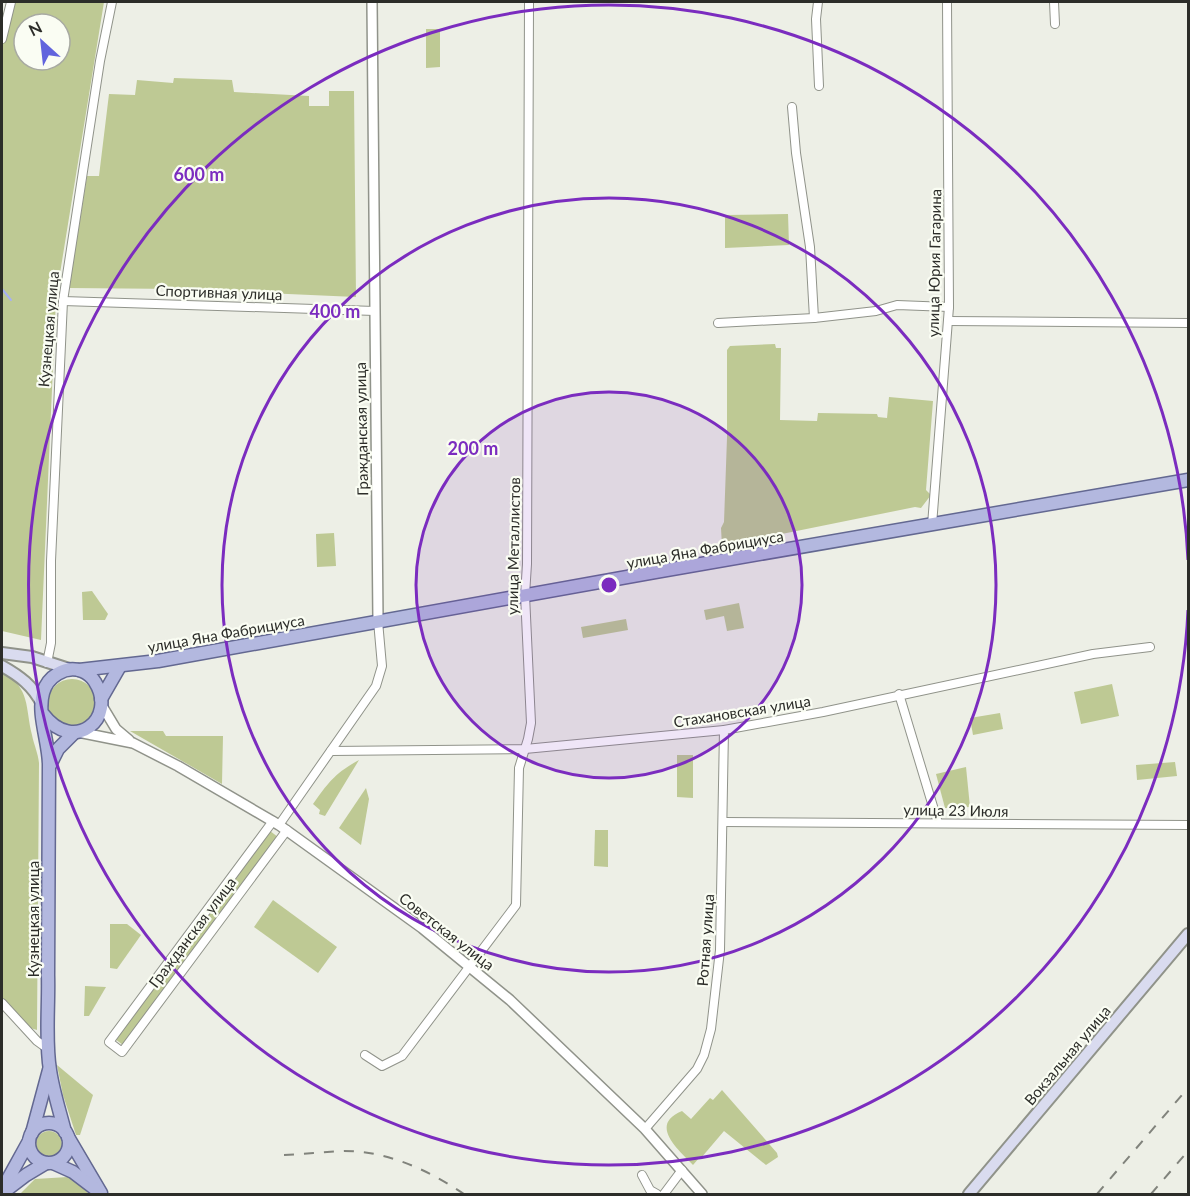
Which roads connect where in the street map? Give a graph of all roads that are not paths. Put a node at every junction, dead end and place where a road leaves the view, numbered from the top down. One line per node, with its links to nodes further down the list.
1 (11, 2): 9 (street)
2 (112, 2): 12 (street, Кузнецкая улица)
3 (372, 2): 14 (street, Гражданская улица)
4 (529, 2): 21 (street, улица Металлистов)
5 (818, 2): 10 (street)
6 (947, 2): 13 (street, улица Юрия Гагарина)
7 (1054, 2): 8 (street)
8 (1055, 24)
9 (2, 39)
10 (819, 86)
11 (792, 107): 15 (street)
12 (63, 301): 14 (street, Спортивная улица); 25 (street, Кузнецкая улица)
13 (949, 307): 15 (street); 16 (street, улица Юрия Гагарина)
14 (375, 311): 22 (street, Гражданская улица)
15 (814, 318): 17 (street)
16 (948, 321): 18 (street); 20 (street, улица Юрия Гагарина)
17 (718, 323)
18 (1188, 323)
19 (1188, 480): 20 (main road, улица Яна Фабрициуса)
20 (932, 525): 21 (main road, улица Яна Фабрициуса)
21 (525, 595): 22 (main road, улица Яна Фабрициуса); 35 (street, улица Металлистов)
22 (378, 621): 27 (main road, улица Яна Фабрициуса); 36 (street, Гражданская улица)
23 (1150, 646): 29 (street, Стахановская улица)
24 (2, 652): 25 (main road)
25 (47, 663): 28 (main road)
26 (2, 666): 31 (main road)
27 (120, 666): 28 (main road, улица Яна Фабрициуса); 30 (main road)
28 (74, 669): 30 (main road); 31 (main road)
29 (899, 694): 32 (street, Стахановская улица); 39 (street)
30 (101, 702): 33 (main road); 34 (street, Советская улица)
31 (42, 709): 33 (main road); 37 (main road, Кузнецкая улица)
32 (724, 730): 35 (street, Стахановская улица); 38 (street, Ротная улица)
33 (76, 732): 34 (street, Советская улица); 37 (main road, Кузнецкая улица)
34 (133, 743): 40 (street, Советская улица)
35 (525, 749): 36 (street, Стахановская улица); 43 (street, улица Металлистов)
36 (331, 751): 40 (street, Гражданская улица)
37 (49, 769): 45 (main road, Кузнецкая улица)
38 (723, 822): 39 (street, улица 23 Июля); 48 (street, Ротная улица)
39 (938, 824): 41 (street, улица 23 Июля)
40 (280, 825): 40 (street, Гражданская улица); 43 (street, Советская улица)
41 (1188, 825)
42 (1188, 934): 59 (main road, Вокзальная улица)
43 (470, 966): 46 (street, улица Металлистов); 48 (street, Советская улица)
44 (2, 1003): 45 (street)
45 (49, 1050): 47 (main road, Кузнецкая улица)
46 (365, 1055)
47 (50, 1069): 49 (main road, Кузнецкая улица); 50 (main road, Кузнецкая улица)
48 (645, 1129): 52 (street, Советская улица)
49 (66, 1133): 50 (main road); 51 (main road); 55 (main road, Кузнецкая улица)
50 (31, 1136): 51 (main road); 54 (main road, Кузнецкая улица)
51 (50, 1163): 54 (main road, Кузнецкая улица); 55 (main road)
52 (682, 1170): 57 (street); 58 (street, Советская улица)
53 (642, 1175): 56 (street)
54 (2, 1192)
55 (101, 1194)
56 (657, 1194)
57 (664, 1194)
58 (702, 1194)
59 (969, 1194)

